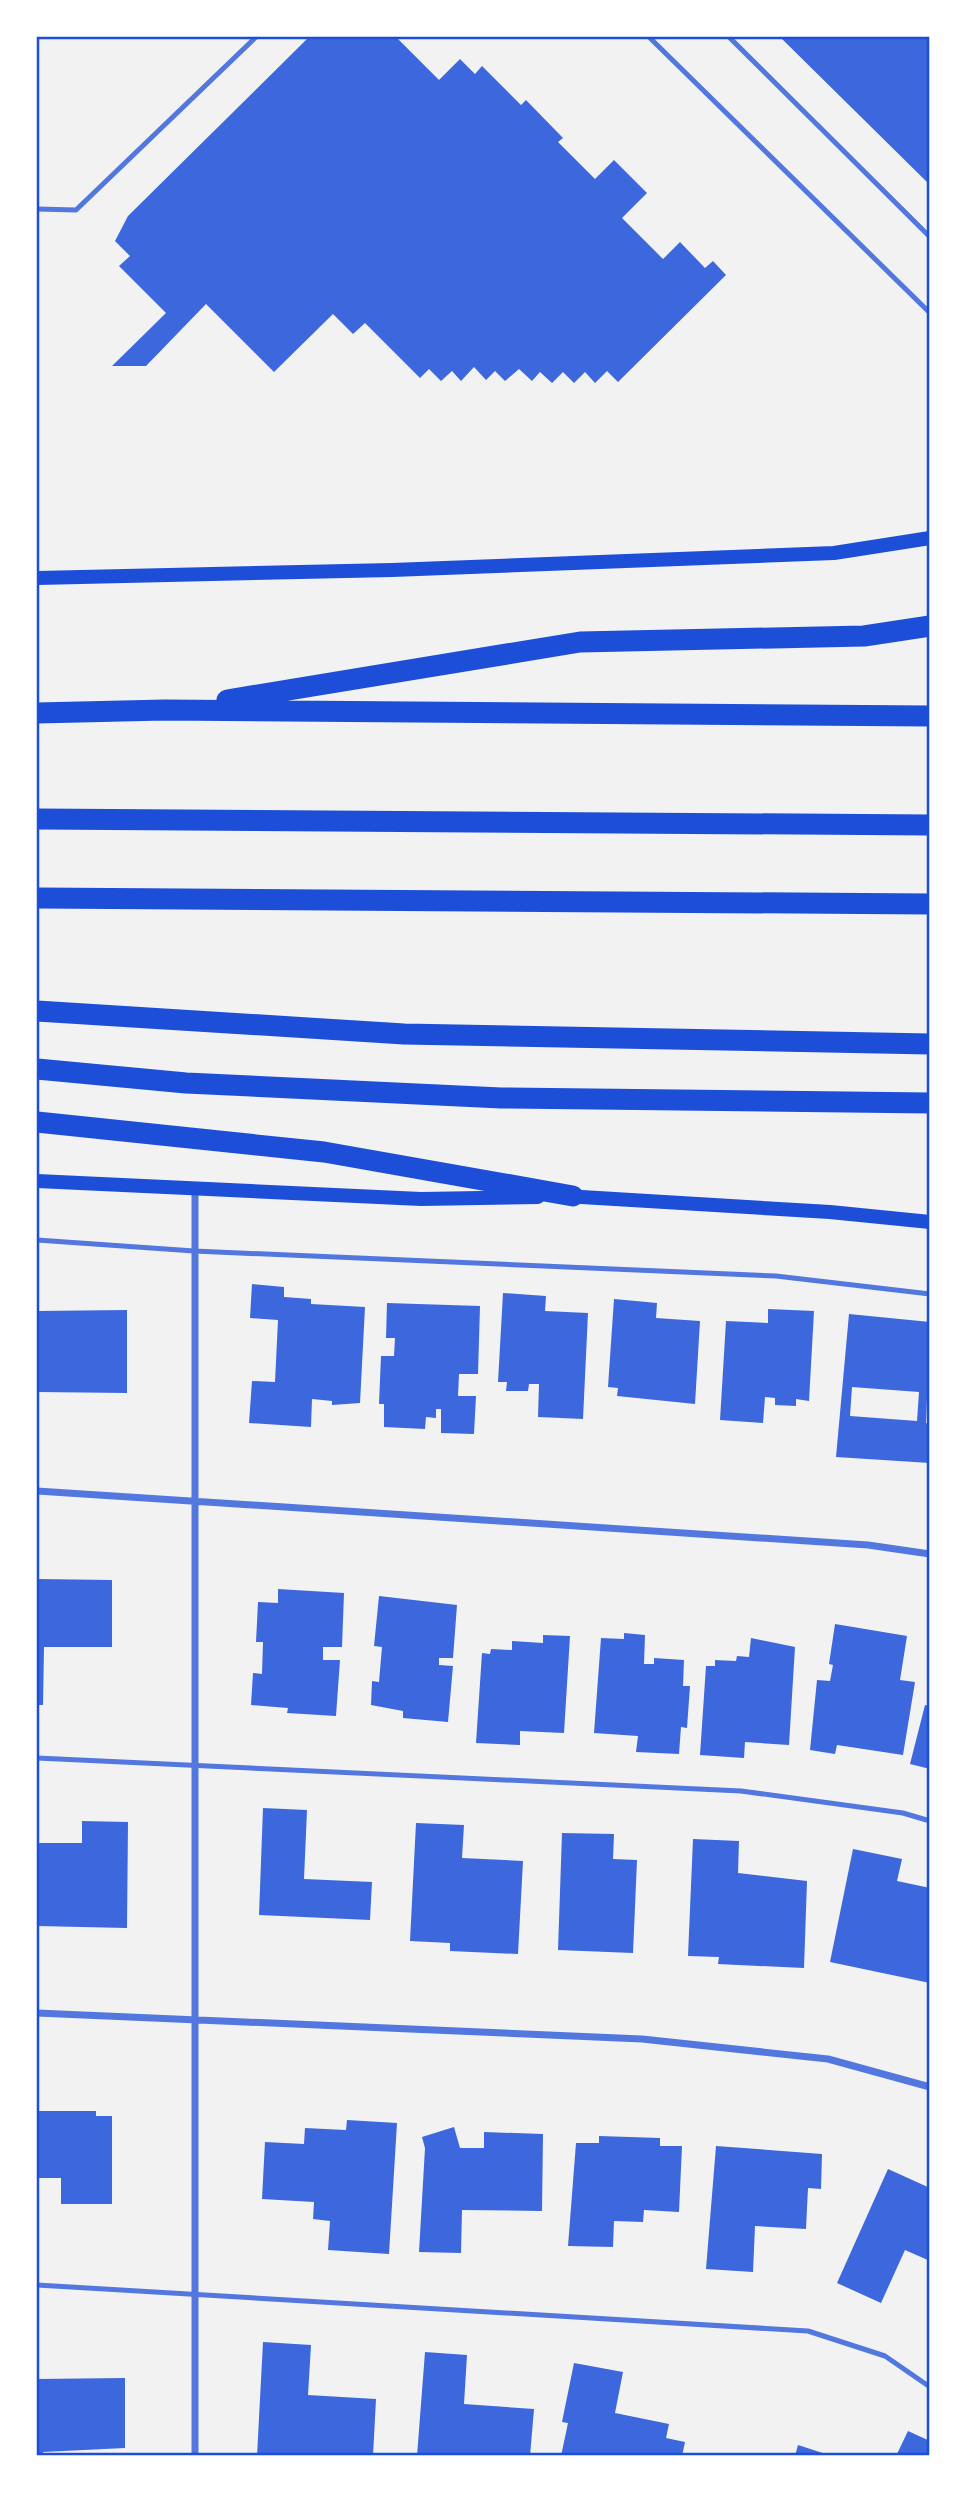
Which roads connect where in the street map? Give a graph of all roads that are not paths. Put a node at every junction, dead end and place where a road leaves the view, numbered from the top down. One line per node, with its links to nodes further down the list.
1 (256, 37): 4 (lane)
2 (649, 37): 6 (lane)
3 (729, 37): 5 (lane)
4 (37, 209)
5 (930, 237)
6 (930, 313)
7 (930, 538): 8 (main road)
8 (37, 578)
9 (930, 626): 10 (highway)
10 (165, 710): 11 (highway); 12 (highway)
11 (37, 713)
12 (930, 716)
13 (37, 819): 14 (highway)
14 (930, 825)
15 (37, 898): 16 (highway)
16 (930, 904)
17 (37, 1011): 18 (highway)
18 (930, 1044)
19 (37, 1069): 20 (highway)
20 (930, 1103)
21 (37, 1122): 24 (highway)
22 (37, 1181): 23 (main road)
23 (195, 1190): 24 (main road); 27 (street)
24 (573, 1196): 25 (main road)
25 (930, 1222)
26 (37, 1240): 27 (lane)
27 (194, 1251): 28 (lane); 30 (street)
28 (930, 1294)
29 (37, 1492): 30 (street)
30 (193, 1500): 31 (street); 33 (street)
31 (930, 1554)
32 (37, 1758): 33 (lane)
33 (194, 1766): 34 (lane); 36 (street)
34 (930, 1821)
35 (37, 2013): 36 (street)
36 (197, 2021): 37 (street); 39 (street)
37 (930, 2087)
38 (37, 2285): 39 (lane)
39 (197, 2296): 40 (lane); 41 (street)
40 (930, 2387)
41 (195, 2456)

